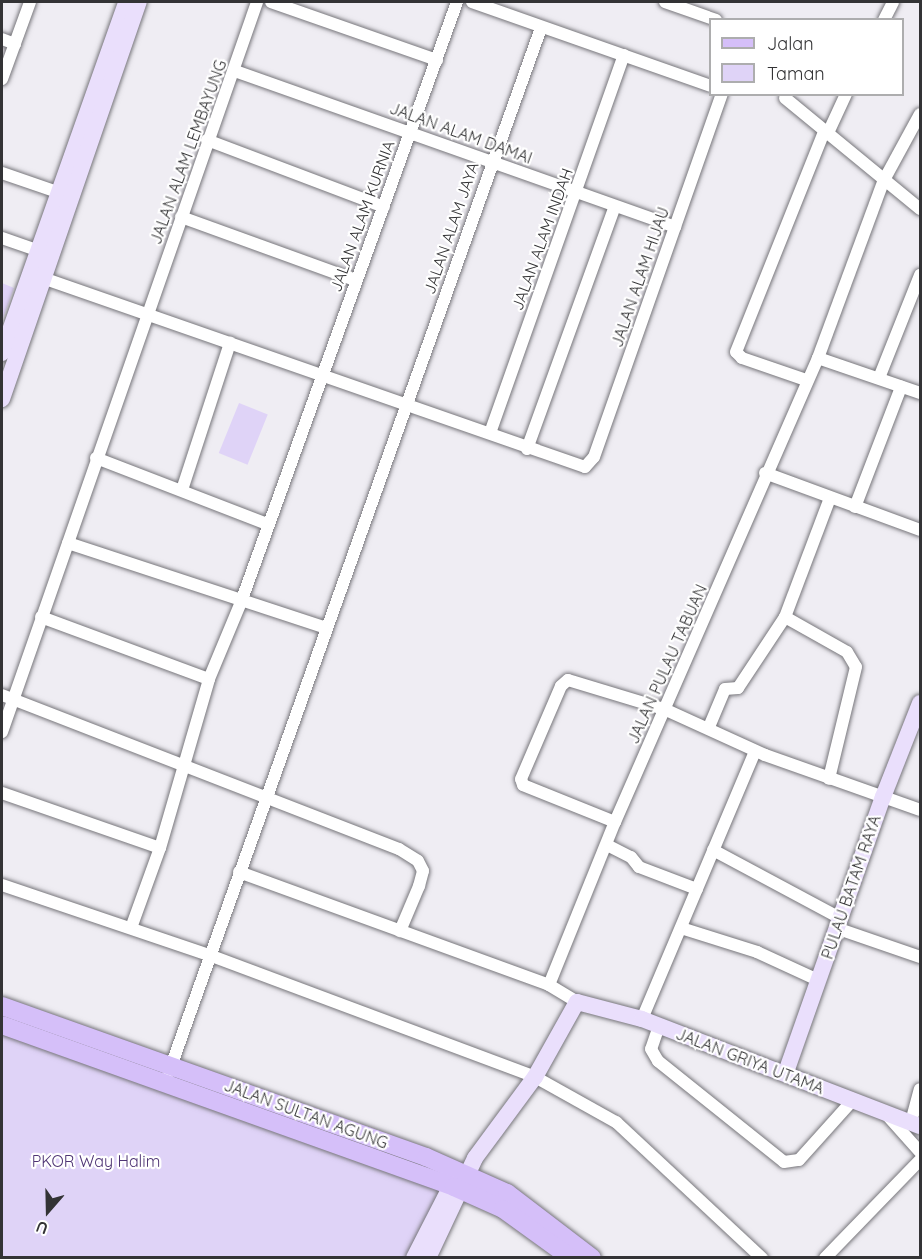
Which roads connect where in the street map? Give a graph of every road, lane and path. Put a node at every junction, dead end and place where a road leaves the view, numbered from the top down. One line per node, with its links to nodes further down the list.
1 (30, 2): 15 (street)
2 (126, 2): 32 (street)
3 (139, 2): 32 (street)
4 (257, 2): 18 (street, JALAN ALAM LEMBAYUNG)
5 (271, 2): 17 (street)
6 (457, 2): 17 (street, JALAN ALAM KURNIA)
7 (472, 2): 13 (street)
8 (665, 2): 10 (street)
9 (894, 2): 12 (street)
10 (680, 4): 11 (street)
11 (712, 18)
12 (885, 18)
13 (541, 27): 16 (street); 28 (street, JALAN ALAM JAYA)
14 (2, 39): 15 (street)
15 (15, 44): 19 (street)
16 (624, 55): 20 (street); 31 (street, JALAN ALAM INDAH)
17 (437, 60): 25 (street, JALAN ALAM KURNIA)
18 (235, 71): 25 (street, JALAN ALAM DAMAI); 27 (street, JALAN ALAM LEMBAYUNG)
19 (2, 79)
20 (709, 85)
21 (721, 96): 37 (street, JALAN ALAM HIJAU)
22 (845, 96): 26 (street)
23 (785, 98): 26 (street)
24 (921, 114): 30 (street, JALAN PULAU TABUAN)
25 (411, 132): 28 (street, JALAN ALAM DAMAI); 34 (street, JALAN ALAM KURNIA)
26 (826, 132): 30 (street); 49 (street)
27 (207, 140): 34 (street); 36 (street, JALAN ALAM LEMBAYUNG)
28 (491, 163): 31 (street, JALAN ALAM DAMAI); 53 (street, JALAN ALAM JAYA)
29 (2, 173): 32 (street)
30 (884, 180): 35 (street); 46 (street, JALAN PULAU TABUAN)
31 (577, 190): 33 (street, JALAN ALAM DAMAI); 54 (street, JALAN ALAM INDAH)
32 (65, 195): 39 (street)
33 (615, 206): 37 (street, JALAN ALAM DAMAI); 55 (street)
34 (384, 207): 42 (street, JALAN ALAM KURNIA)
35 (921, 209)
36 (181, 217): 42 (street); 43 (street, JALAN ALAM LEMBAYUNG)
37 (675, 227): 55 (street, JALAN ALAM HIJAU)
38 (2, 238): 39 (street)
39 (45, 253): 41 (street)
40 (921, 275): 48 (street)
41 (37, 276): 43 (street); 45 (street); 52 (street)
42 (355, 280): 47 (street, JALAN ALAM KURNIA)
43 (147, 313): 44 (street); 56 (street, JALAN ALAM LEMBAYUNG)
44 (230, 343): 47 (street); 58 (street)
45 (2, 353)
46 (818, 358): 48 (street); 49 (street, JALAN PULAU TABUAN)
47 (324, 375): 53 (street); 61 (street, JALAN ALAM KURNIA)
48 (879, 378): 50 (street)
49 (806, 380): 57 (street, JALAN PULAU TABUAN)
50 (901, 387): 51 (street); 60 (street)
51 (921, 393)
52 (2, 399)
53 (407, 407): 54 (street); 67 (street, JALAN ALAM JAYA)
54 (490, 433): 55 (street)
55 (526, 449)
56 (96, 458): 58 (street); 63 (street, JALAN ALAM LEMBAYUNG)
57 (765, 473): 59 (street); 72 (street, JALAN PULAU TABUAN)
58 (182, 490): 61 (street)
59 (830, 498): 60 (street); 66 (street)
60 (855, 507): 62 (street)
61 (267, 524): 64 (street, JALAN ALAM KURNIA)
62 (921, 530)
63 (68, 543): 64 (street); 65 (street, JALAN ALAM LEMBAYUNG)
64 (241, 602): 67 (street); 68 (street, JALAN ALAM KURNIA)
65 (41, 617): 68 (street); 70 (street, JALAN ALAM LEMBAYUNG)
66 (785, 617): 73 (street); 77 (street)
67 (326, 628): 80 (street, JALAN ALAM JAYA)
68 (209, 679): 76 (street, JALAN ALAM KURNIA)
69 (2, 695): 70 (street)
70 (15, 700): 74 (street, JALAN ALAM LEMBAYUNG); 76 (street)
71 (920, 704): 79 (street, PULAU BATAM RAYA)
72 (664, 709): 73 (street); 82 (street, JALAN PULAU TABUAN); 82 (street)
73 (709, 727): 75 (street)
74 (2, 732)
75 (755, 751): 77 (street); 85 (street)
76 (183, 764): 80 (street); 84 (street, JALAN ALAM KURNIA)
77 (829, 779): 79 (street)
78 (2, 793): 84 (street)
79 (883, 797): 81 (street); 89 (street, PULAU BATAM RAYA)
80 (266, 798): 86 (street, JALAN ALAM JAYA); 92 (street)
81 (921, 810)
82 (615, 822): 83 (street, JALAN PULAU TABUAN)
83 (607, 845): 88 (street); 96 (street, JALAN PULAU TABUAN)
84 (160, 848): 90 (street, JALAN ALAM KURNIA)
85 (713, 850): 88 (street); 89 (street)
86 (239, 872): 92 (street); 93 (street, JALAN ALAM JAYA)
87 (2, 885): 90 (street)
88 (697, 889): 91 (street)
89 (838, 923): 94 (street); 95 (street, PULAU BATAM RAYA)
90 (131, 928): 93 (street)
91 (681, 928): 95 (street); 99 (street)
92 (400, 931): 96 (street)
93 (208, 955): 102 (street, JALAN ALAM JAYA); 104 (street)
94 (921, 957)
95 (818, 980): 103 (street, PULAU BATAM RAYA)
96 (549, 985): 97 (street)
97 (577, 1002): 99 (street, JALAN GRIYA UTAMA); 104 (street)
98 (2, 1006): 102 (main road, JALAN SULTAN AGUNG)
99 (642, 1019): 101 (street, JALAN GRIYA UTAMA)
100 (2, 1025): 105 (main road, JALAN SULTAN AGUNG)
101 (659, 1026): 103 (street, JALAN GRIYA UTAMA); 107 (street)
102 (171, 1064): 105 (street, JALAN ALAM JAYA); 112 (main road, JALAN SULTAN AGUNG)
103 (786, 1072): 107 (street, JALAN GRIYA UTAMA)
104 (535, 1077): 112 (street); 117 (street)
105 (165, 1083): 112 (main road, JALAN SULTAN AGUNG)
106 (921, 1089): 109 (street)
107 (852, 1101): 108 (street, JALAN GRIYA UTAMA)
108 (884, 1112): 109 (street, JALAN GRIYA UTAMA); 110 (street)
109 (916, 1124)
110 (921, 1152)
111 (921, 1160): 118 (street)
112 (460, 1181): 113 (street); 114 (street); 115 (main road, JALAN SULTAN AGUNG); 116 (main road, JALAN SULTAN AGUNG)
113 (414, 1257)
114 (428, 1257)
115 (571, 1257)
116 (592, 1257)
117 (762, 1257)
118 (825, 1257)

